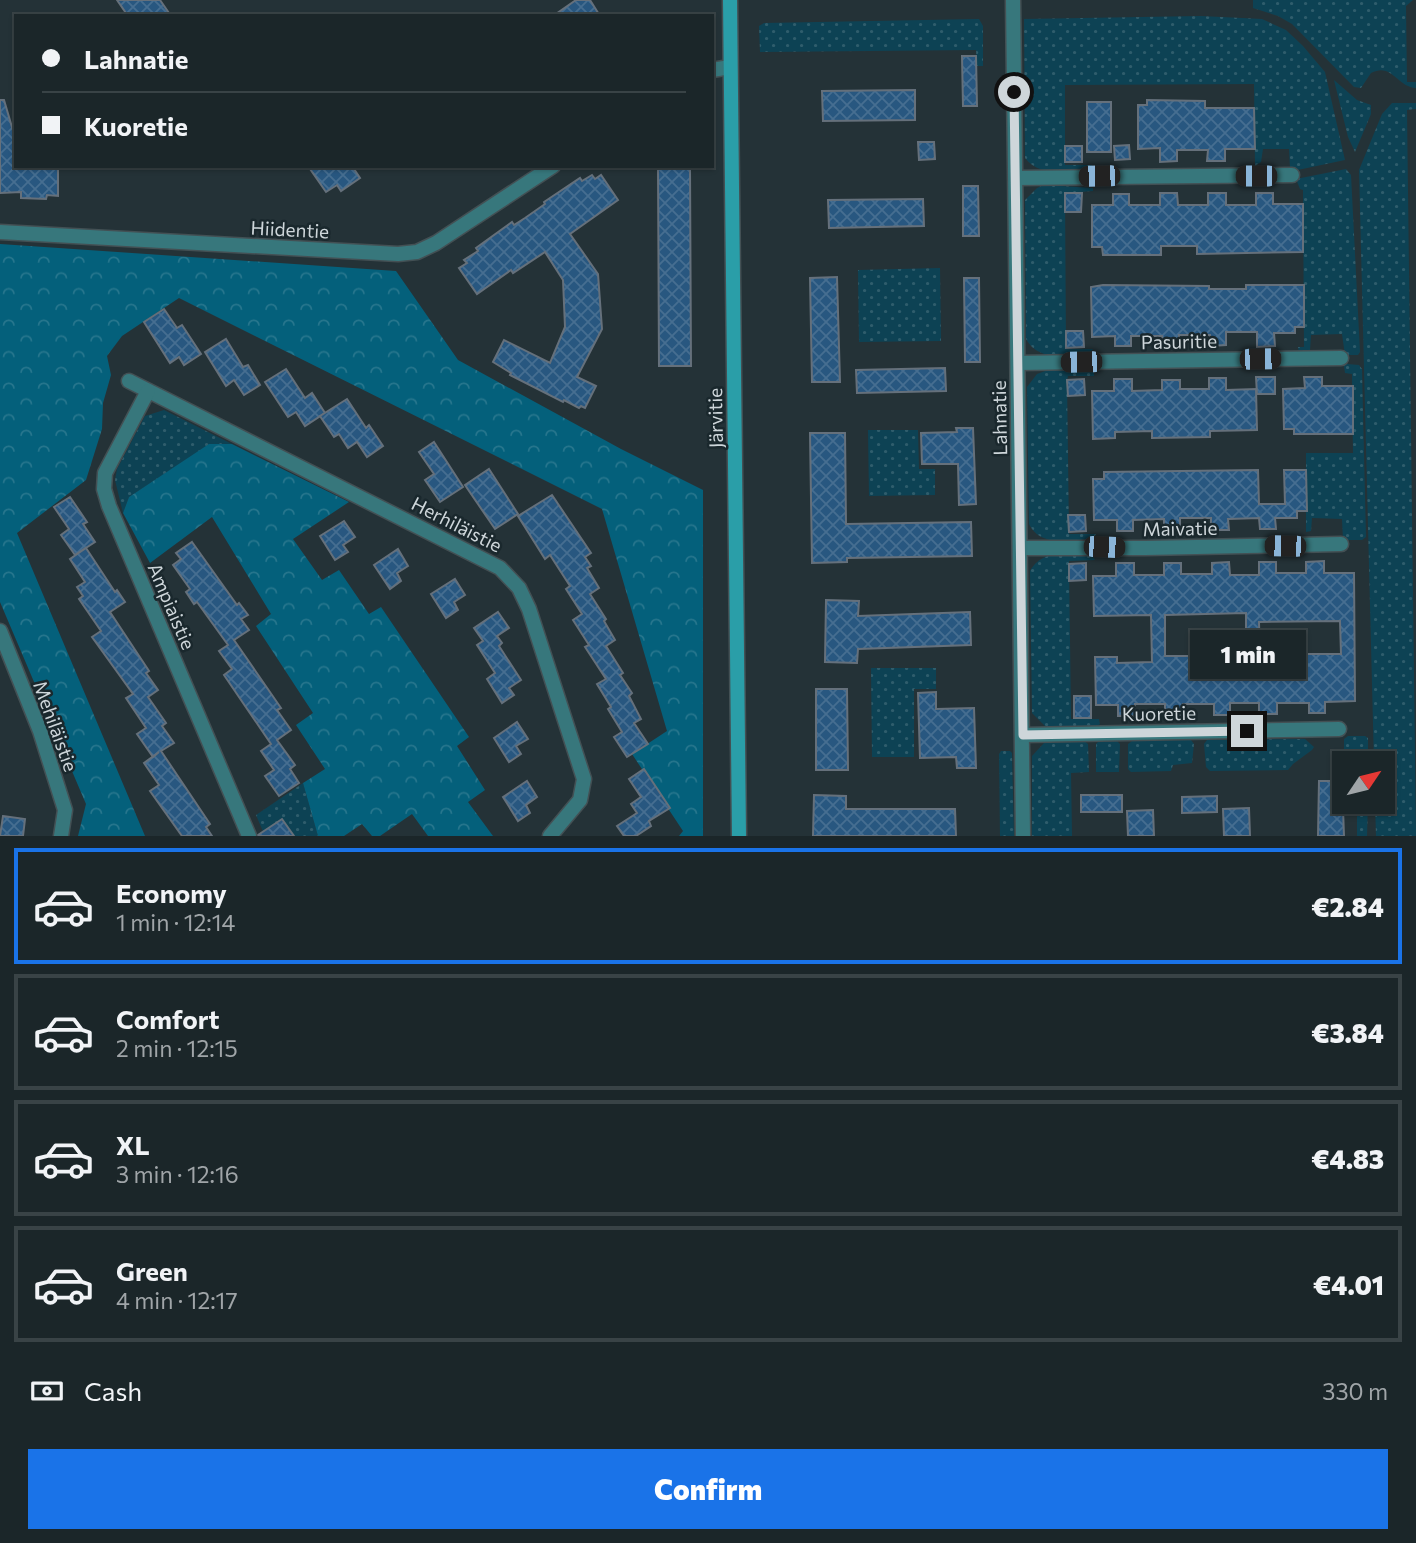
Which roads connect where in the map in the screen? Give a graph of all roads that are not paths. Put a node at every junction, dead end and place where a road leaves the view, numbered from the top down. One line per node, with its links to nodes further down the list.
1 (730, 0): 3 (street, Järvitie)
2 (1013, 0): 7 (street, Lahnatie)
3 (730, 67): 4 (street); 21 (street, Järvitie)
4 (714, 70)
5 (551, 168): 8 (street, Hiidentie)
6 (1292, 175): 7 (street)
7 (1016, 178): 10 (street, Lahnatie)
8 (0, 232)
9 (1341, 358): 10 (street, Pasuritie)
10 (1018, 363): 14 (street, Lahnatie)
11 (130, 381): 12 (street, Herhiläistie)
12 (148, 391): 19 (street, Ampiaistie); 20 (street, Herhiläistie)
13 (1341, 544): 14 (street, Maivatie)
14 (1020, 548): 17 (street, Lahnatie)
15 (0, 631): 18 (street, Mehiläistie)
16 (1339, 729): 17 (street, Kuoretie)
17 (1023, 735): 22 (street, Lahnatie)
18 (61, 836)
19 (250, 836)
20 (550, 836)
21 (738, 836)
22 (1023, 836)

